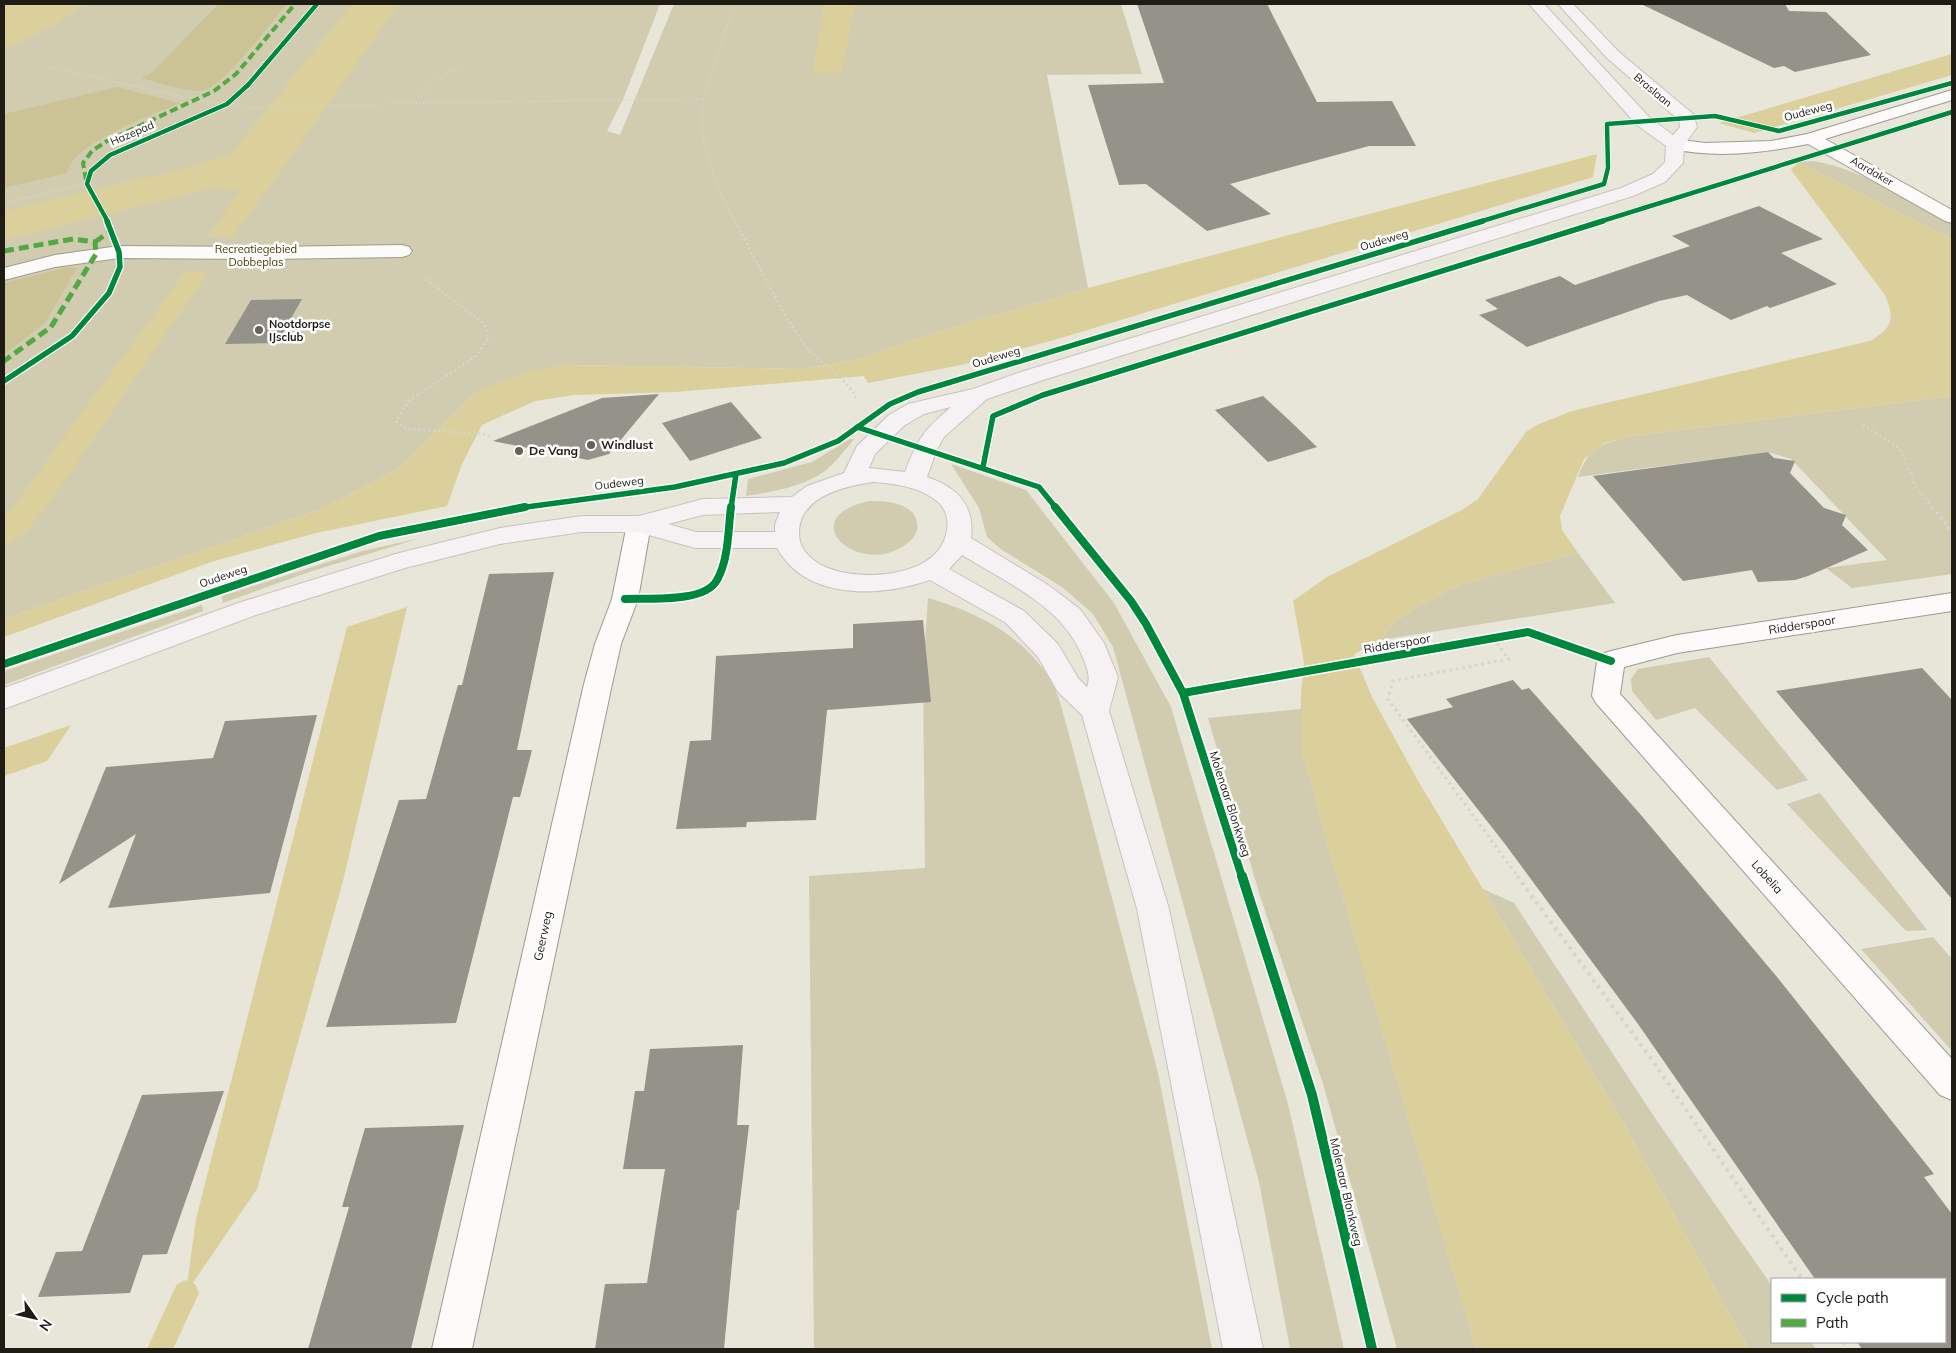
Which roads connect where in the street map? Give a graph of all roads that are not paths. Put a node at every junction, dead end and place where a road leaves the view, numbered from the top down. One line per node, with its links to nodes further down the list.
1 (1536, 4): 5 (main road)
2 (1565, 4): 5 (main road, Braslaan)
3 (1952, 95): 4 (street, Oudeweg)
4 (1810, 138): 5 (street, Oudeweg); 6 (street, Aardaker)
5 (1675, 144): 9 (main road)
6 (1952, 217)
7 (402, 251): 8 (street)
8 (4, 274)
9 (980, 394): 10 (main road); 11 (main road)
10 (854, 477): 11 (main road); 12 (main road)
11 (914, 479): 15 (main road)
12 (799, 504): 13 (main road); 14 (main road)
13 (639, 524): 14 (main road); 19 (main road); 22 (street, Geerweg)
14 (788, 540): 16 (main road)
15 (958, 541): 16 (main road); 20 (main road)
16 (930, 569): 20 (main road)
17 (1952, 602): 18 (street, Ridderspoor)
18 (1611, 661): 21 (street, Lobelia)
19 (4, 699)
20 (1095, 711): 23 (main road)
21 (1952, 1084)
22 (452, 1349)
23 (1243, 1349)

